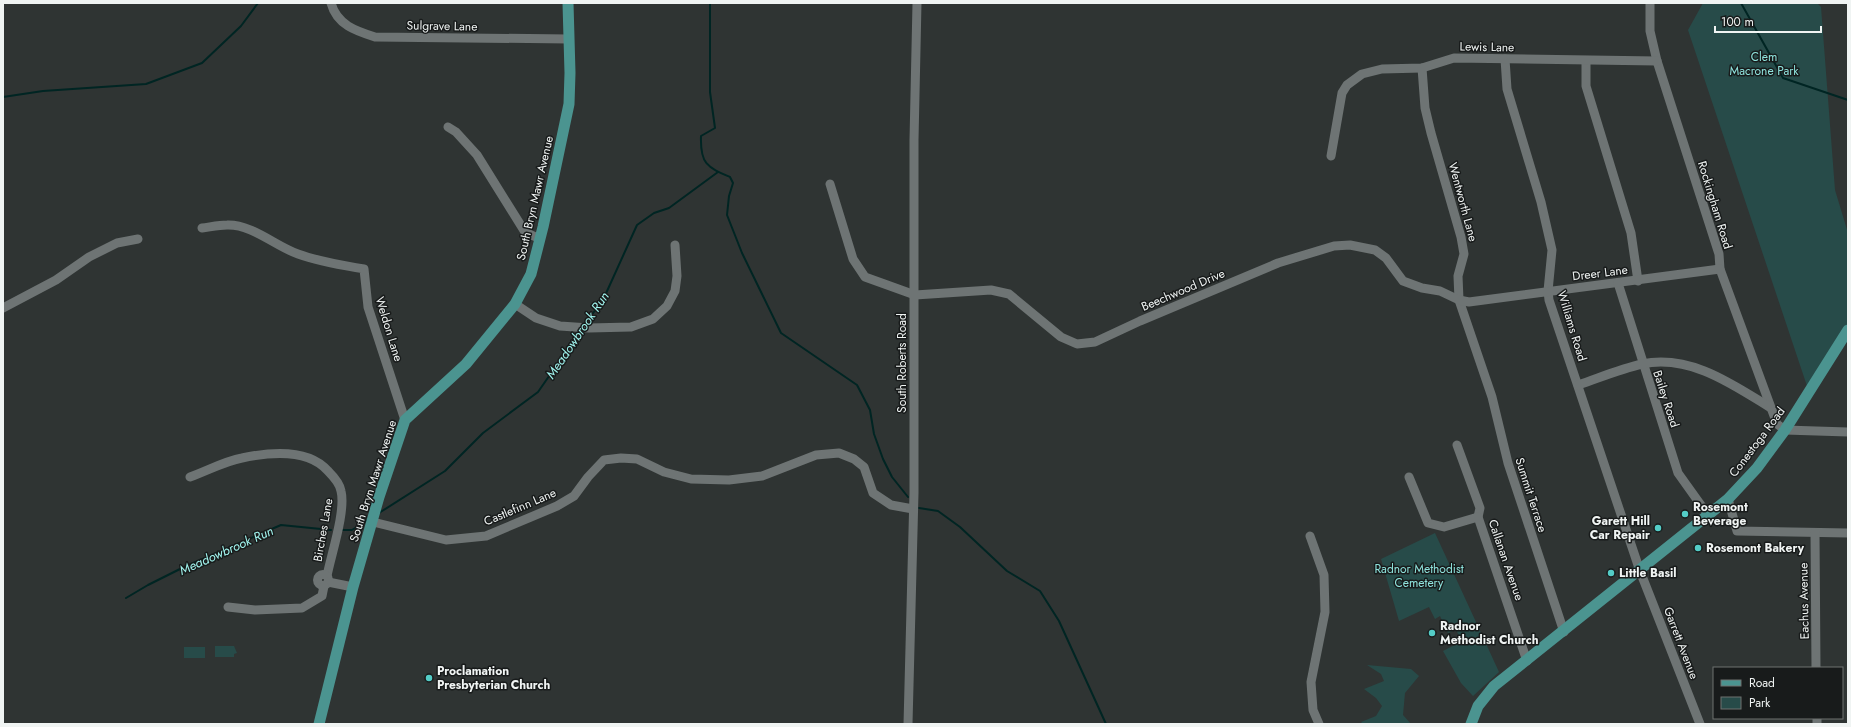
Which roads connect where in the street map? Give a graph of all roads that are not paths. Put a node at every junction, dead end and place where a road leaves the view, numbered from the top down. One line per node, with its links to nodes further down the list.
1 (331, 3): 5 (street, Sulgrave Lane)
2 (568, 3): 5 (main road, South Bryn Mawr Avenue)
3 (917, 3): 21 (street, South Roberts Road)
4 (1650, 3): 8 (street, Rockingham Road)
5 (569, 39): 15 (main road, South Bryn Mawr Avenue)
6 (1506, 59): 7 (street, Lewis Lane); 9 (street, Lewis Lane); 20 (street, Williams Road)
7 (1586, 61): 8 (street, Lewis Lane); 18 (street)
8 (1657, 61): 17 (street, Rockingham Road)
9 (1422, 68): 11 (street, Lewis Lane); 22 (street, Wentworth Lane)
10 (448, 127): 15 (street)
11 (1331, 156)
12 (830, 184): 21 (street)
13 (202, 228): 30 (street, Weldon Lane)
14 (138, 239): 24 (street)
15 (540, 239): 23 (main road, South Bryn Mawr Avenue)
16 (675, 245): 23 (street)
17 (1720, 269): 18 (street, Dreer Lane); 29 (street, Rockingham Road)
18 (1638, 281): 19 (street, Dreer Lane)
19 (1618, 283): 20 (street, Dreer Lane); 27 (street, Bailey Road)
20 (1548, 291): 22 (street, Dreer Lane); 28 (street, Williams Road)
21 (914, 295): 22 (street, Beechwood Drive); 37 (street, South Roberts Road)
22 (1460, 300): 26 (street, Wentworth Lane)
23 (515, 304): 30 (main road, South Bryn Mawr Avenue)
24 (3, 308)
25 (1848, 330): 31 (main road, Conestoga Road)
26 (1482, 364): 48 (street, Summit Terrace)
27 (1642, 364): 28 (street); 29 (street); 38 (street, Bailey Road)
28 (1578, 385): 44 (street, Williams Road)
29 (1771, 408): 31 (street, Rockingham Road)
30 (406, 420): 40 (main road, South Bryn Mawr Avenue)
31 (1785, 430): 32 (street); 36 (main road, Conestoga Road)
32 (1848, 432)
33 (1458, 445): 39 (street)
34 (190, 477): 45 (street, Birches Lane)
35 (1409, 477): 39 (street, Callanan Avenue)
36 (1728, 499): 38 (main road, Conestoga Road); 41 (street)
37 (913, 509): 40 (street, Castlefinn Lane); 52 (street, South Roberts Road)
38 (1708, 515): 44 (main road, Conestoga Road)
39 (1478, 517): 49 (street, Callanan Avenue)
40 (373, 520): 46 (main road, South Bryn Mawr Avenue)
41 (1815, 533): 42 (street); 50 (street, Eachus Avenue)
42 (1848, 533)
43 (1310, 536): 53 (street)
44 (1640, 571): 48 (main road, Conestoga Road); 55 (street, Garrett Avenue)
45 (326, 581): 46 (street); 47 (street, Birches Lane)
46 (353, 587): 51 (main road, South Bryn Mawr Avenue)
47 (228, 607)
48 (1564, 632): 49 (main road, Conestoga Road)
49 (1528, 661): 54 (main road, Conestoga Road)
50 (1816, 667)
51 (319, 724)
52 (908, 724)
53 (1319, 724)
54 (1471, 724)
55 (1700, 724)

